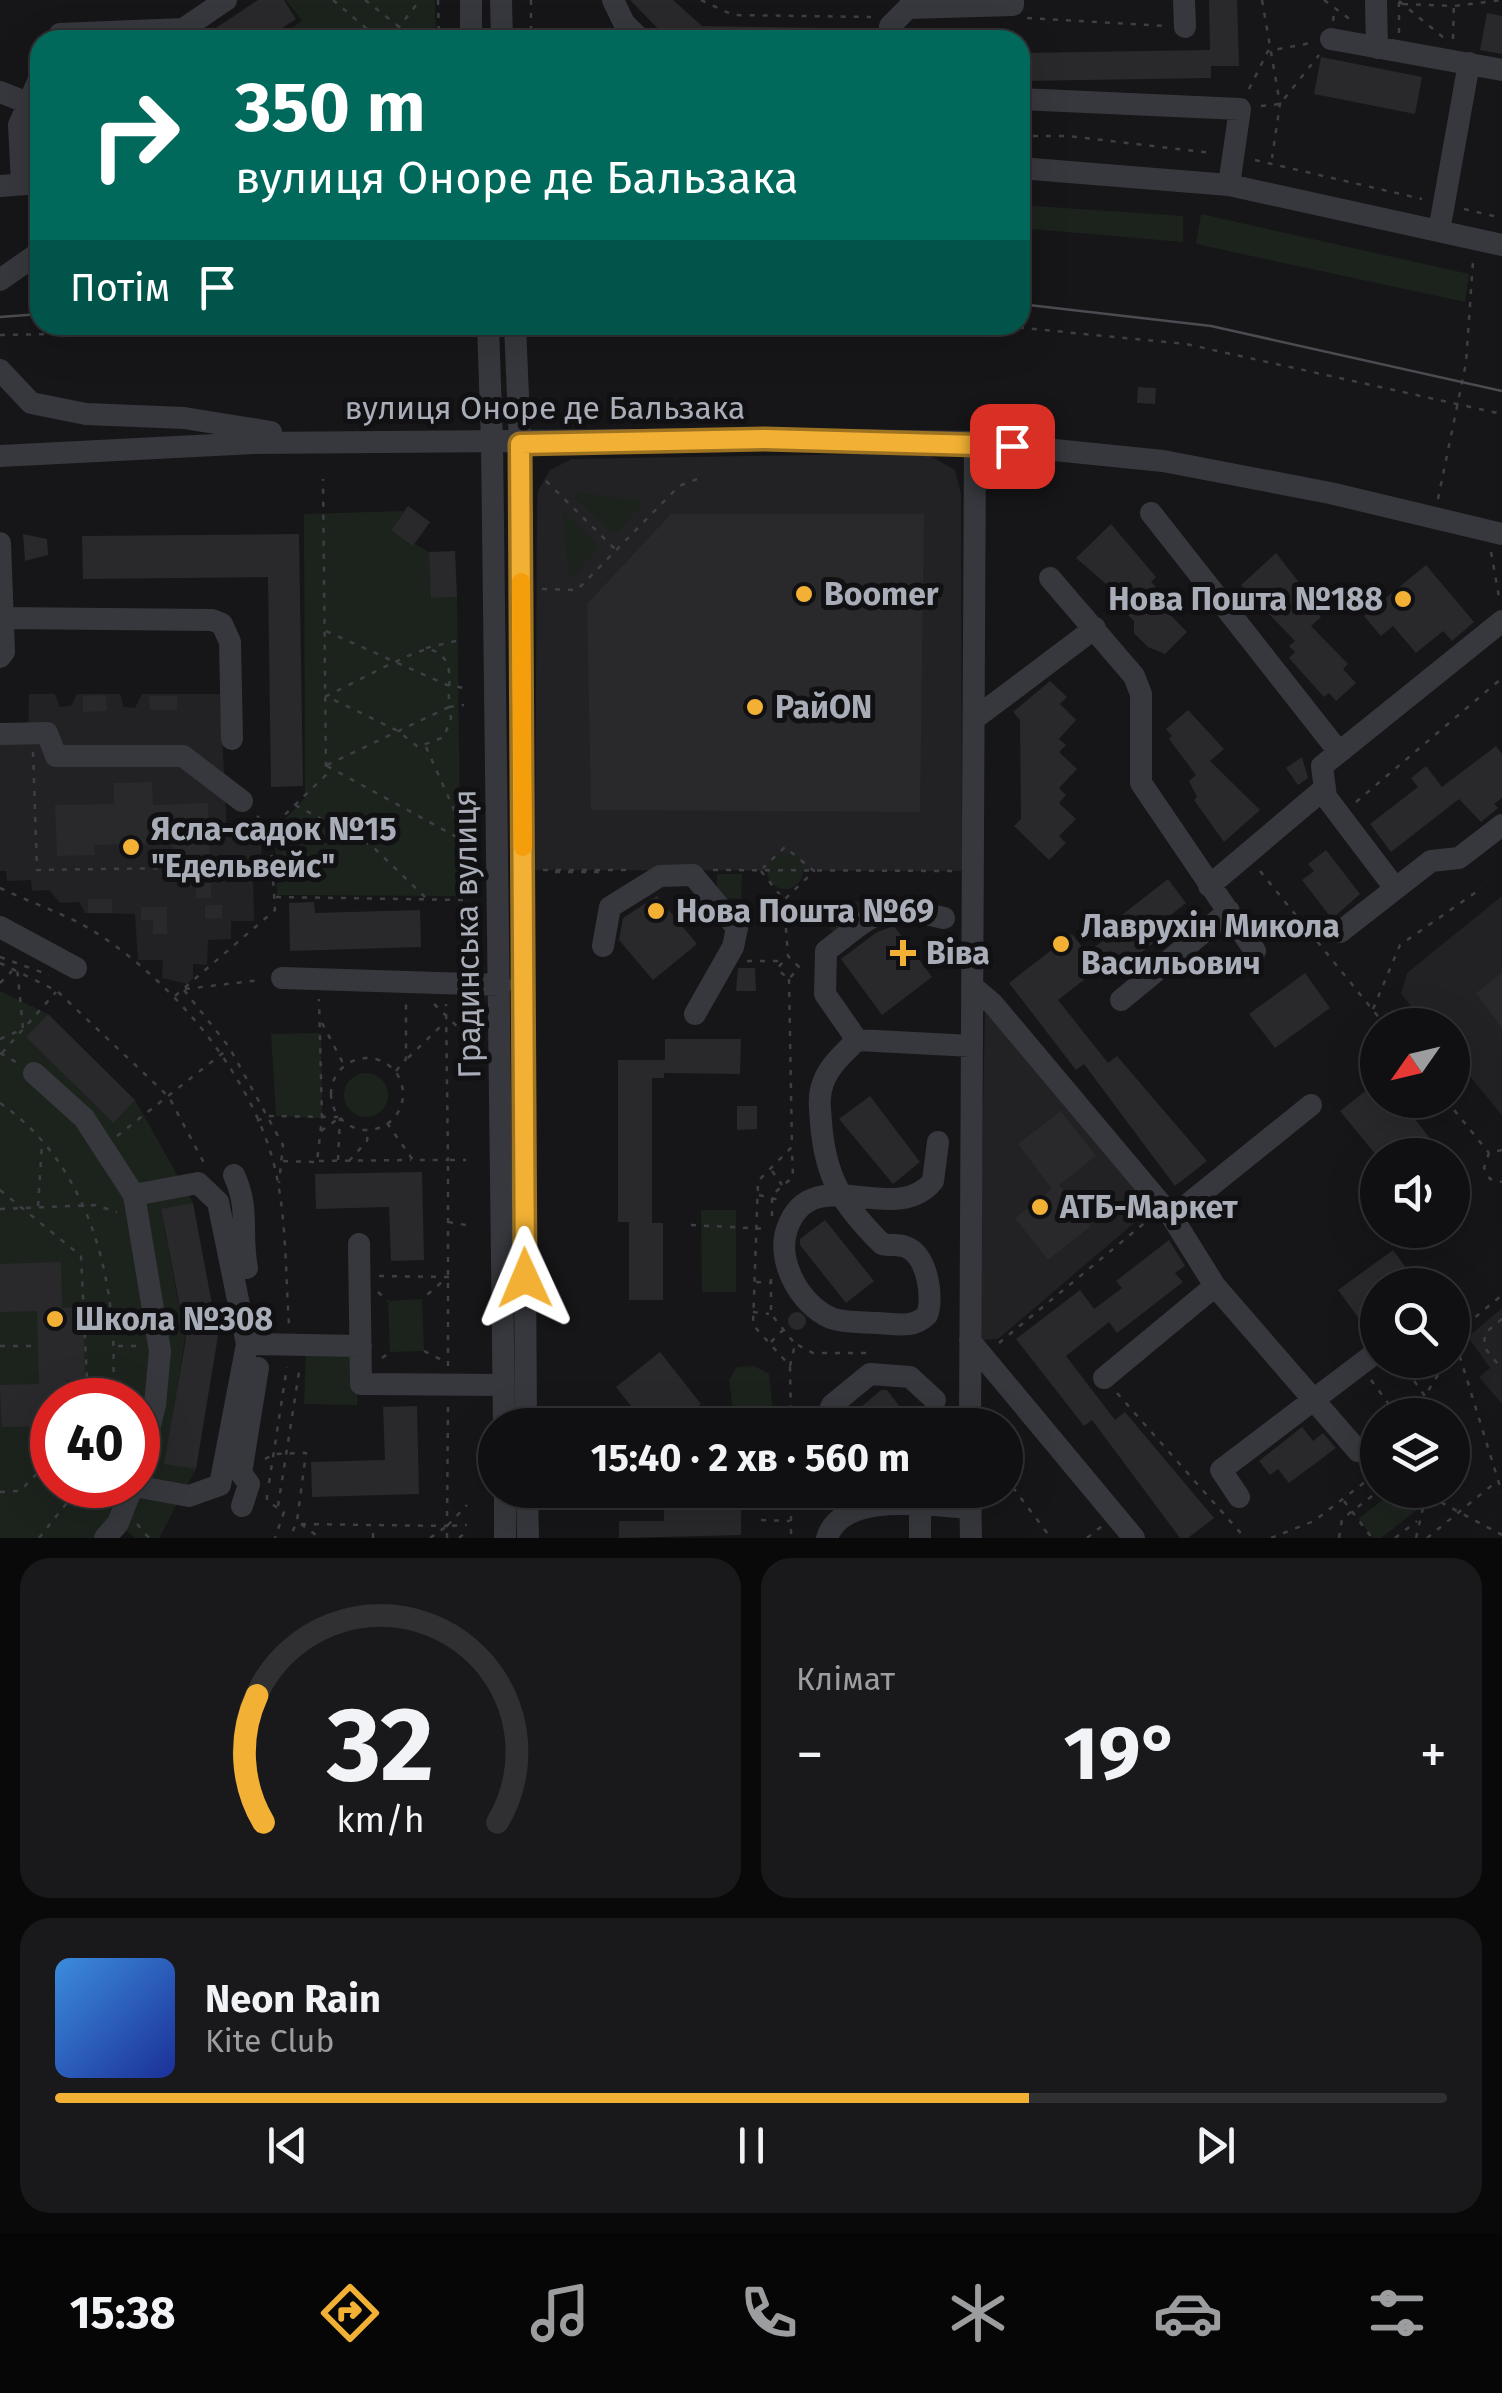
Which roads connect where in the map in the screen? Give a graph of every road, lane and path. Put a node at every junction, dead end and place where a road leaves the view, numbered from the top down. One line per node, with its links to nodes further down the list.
1 (226, 0): 22 (street)
2 (333, 0): 23 (path)
3 (364, 0): 20 (path)
4 (420, 0): 20 (path)
5 (438, 0): 24 (path)
6 (471, 0): 25 (street)
7 (501, 0): 26 (street)
8 (531, 0): 27 (path)
9 (613, 0): 28 (street)
10 (701, 0): 21 (path)
11 (1184, 0): 19 (street)
12 (1262, 0): 31 (path)
13 (1324, 0): 30 (path)
14 (1376, 0): 30 (street)
15 (1502, 0): 18 (path)
16 (1401, 2): 18 (path); 18 (path); 30 (path)
17 (1013, 3): 19 (path); 21 (street)
18 (1454, 3)
19 (1185, 27)
20 (399, 29)
21 (892, 29)
22 (184, 30)
23 (368, 30)
24 (438, 30)
25 (471, 30)
26 (502, 30)
27 (531, 30)
28 (631, 30)
29 (1331, 39): 30 (street); 31 (path); 38 (path)
30 (1384, 46): 32 (street)
31 (1268, 50): 38 (path); 39 (path)
32 (1468, 63): 33 (street); 46 (street)
33 (1502, 70)
34 (0, 92): 37 (street)
35 (30, 98): 37 (street)
36 (1030, 99): 39 (street)
37 (28, 102): 44 (street)
38 (1280, 104): 39 (path); 42 (path)
39 (1240, 109): 41 (street)
40 (1030, 136): 41 (path)
41 (1234, 156): 45 (street); 46 (path)
42 (1272, 158)
43 (1030, 169): 45 (street)
44 (21, 184)
45 (1229, 185): 48 (street)
46 (1443, 204): 47 (path); 48 (street)
47 (1502, 218)
48 (1439, 231): 49 (street)
49 (1502, 246)
50 (1473, 258): 59 (path)
51 (30, 259): 52 (street)
52 (0, 280)
53 (1030, 329): 59 (path)
54 (0, 334): 55 (path)
55 (30, 334)
56 (486, 335): 63 (street, Градинська вулиця, bridge)
57 (515, 335): 64 (street, Градинська вулиця, bridge)
58 (0, 370): 62 (street)
59 (1458, 403): 60 (path); 69 (path)
60 (1502, 414)
61 (974, 442): 64 (street, вулиця Оноре де Бальзака); 71 (street, вулиця Оноре де Бальзака); 90 (street)
62 (334, 443): 63 (street, вулиця Оноре де Бальзака); 65 (street, вулиця Оноре де Бальзака)
63 (492, 443): 64 (street, вулиця Оноре де Бальзака); 140 (street, Градинська вулиця)
64 (520, 444): 252 (street, Градинська вулиця)
65 (0, 456)
66 (700, 478): 73 (path)
67 (323, 479): 79 (path)
68 (546, 481): 73 (path)
69 (1437, 505)
70 (1150, 513): 96 (street)
71 (1496, 542): 77 (path)
72 (0, 543): 76 (street)
73 (616, 550): 75 (path)
74 (1050, 578): 78 (street)
75 (541, 589)
76 (3, 618): 82 (street); 94 (street)
77 (1502, 618): 96 (street)
78 (1095, 628): 90 (street); 113 (street)
79 (325, 630): 83 (path); 87 (path)
80 (464, 639): 81 (path)
81 (420, 650): 83 (path); 85 (path)
82 (0, 657)
83 (398, 662): 85 (path); 87 (path)
84 (1502, 678): 101 (path)
85 (447, 685): 86 (path); 89 (path)
86 (464, 688)
87 (326, 696): 91 (path); 97 (path)
88 (464, 706): 89 (path)
89 (449, 707): 91 (path); 95 (path)
90 (974, 719): 141 (street)
91 (398, 731): 95 (path); 97 (path)
92 (0, 734): 93 (street)
93 (32, 734): 99 (street); 106 (path)
94 (232, 739)
95 (426, 747): 103 (path)
96 (1338, 752): 98 (street)
97 (326, 766): 100 (path); 104 (path)
98 (1324, 788): 101 (street); 105 (street)
99 (242, 801)
100 (295, 805): 116 (path); 117 (path)
101 (1340, 816): 114 (street)
102 (1502, 825): 114 (street)
103 (464, 832)
104 (464, 840)
105 (1246, 854): 113 (street); 147 (path)
106 (236, 867)
107 (535, 870): 108 (path)
108 (629, 870)
109 (704, 870): 110 (path)
110 (760, 870): 111 (path); 111 (path)
111 (814, 870): 112 (path)
112 (962, 871)
113 (1210, 886): 120 (street)
114 (1395, 888): 123 (street)
115 (1482, 888): 148 (path)
116 (274, 897): 117 (path); 142 (path)
117 (427, 899): 118 (path)
118 (464, 900)
119 (784, 900): 127 (path)
120 (1229, 911): 125 (street); 145 (street)
121 (944, 918): 156 (street)
122 (0, 927): 131 (street)
123 (1340, 932)
124 (603, 946): 128 (street)
125 (1255, 952)
126 (0, 956): 132 (path)
127 (788, 956): 129 (path); 135 (path)
128 (726, 961): 129 (path); 150 (street)
129 (780, 961): 135 (path)
130 (0, 963): 132 (path)
131 (76, 968)
132 (16, 969): 133 (path); 139 (path); 143 (path); 153 (path)
133 (44, 976)
134 (282, 978): 136 (street); 142 (path)
135 (789, 978): 187 (path)
136 (318, 979): 137 (street); 152 (path)
137 (406, 981): 138 (street); 160 (path)
138 (445, 982): 140 (street); 149 (path)
139 (0, 983)
140 (501, 985): 244 (street, Градинська вулиця)
141 (973, 987): 157 (street); 202 (street)
142 (184, 989): 144 (path); 158 (path)
143 (57, 991): 153 (path); 164 (path)
144 (174, 997)
145 (1121, 1000)
146 (432, 1003): 149 (path)
147 (1371, 1008)
148 (1374, 1008)
149 (446, 1014): 151 (path); 154 (path)
150 (695, 1014)
151 (446, 1021): 160 (path); 182 (path)
152 (321, 1022): 161 (path); 171 (path)
153 (23, 1029): 155 (path); 159 (path)
154 (465, 1034)
155 (0, 1039)
156 (857, 1040): 157 (street); 195 (street)
157 (972, 1046): 221 (street)
158 (228, 1047): 164 (path); 169 (path)
159 (2, 1054)
160 (406, 1060): 162 (path)
161 (344, 1066): 162 (path); 170 (path)
162 (395, 1072): 174 (path)
163 (34, 1074): 179 (street)
164 (168, 1097): 179 (path); 196 (path)
165 (0, 1103): 168 (path)
166 (1311, 1105): 202 (street)
167 (0, 1110): 168 (path)
168 (11, 1110): 177 (path)
169 (267, 1116): 171 (path); 173 (path); 183 (path)
170 (340, 1117): 171 (path); 175 (path); 176 (path); 184 (path)
171 (322, 1118): 176 (path)
172 (1461, 1118): 181 (path)
173 (256, 1122)
174 (387, 1123): 175 (path); 182 (path)
175 (368, 1130): 185 (path)
176 (321, 1131): 186 (path)
177 (42, 1142): 197 (path); 200 (path)
178 (938, 1142): 195 (street)
179 (103, 1147): 198 (street)
180 (1502, 1150): 181 (path)
181 (1489, 1153): 189 (path)
182 (412, 1160): 185 (path)
183 (282, 1161): 186 (path); 191 (path)
184 (338, 1161): 185 (path); 186 (path)
185 (350, 1161)
186 (317, 1162)
187 (770, 1169): 190 (path); 193 (path)
188 (234, 1175): 223 (street)
189 (1502, 1182)
190 (783, 1186)
191 (279, 1189)
192 (0, 1190): 199 (path)
193 (758, 1194): 194 (path); 206 (path)
194 (772, 1195)
195 (840, 1195): 195 (street)
196 (218, 1202): 198 (street); 223 (street)
197 (85, 1206): 198 (path); 200 (path); 228 (path)
198 (137, 1207): 239 (street)
199 (22, 1208): 200 (path); 201 (path); 237 (path)
200 (38, 1208)
201 (0, 1209)
202 (1168, 1212): 212 (street); 231 (path)
203 (448, 1222): 204 (path)
204 (466, 1225)
205 (691, 1225): 206 (path)
206 (756, 1227): 207 (path); 210 (path)
207 (772, 1229)
208 (360, 1244): 209 (street)
209 (360, 1276): 214 (path); 215 (path); 230 (street)
210 (754, 1282): 211 (path); 216 (path)
211 (771, 1283)
212 (1216, 1286): 240 (street); 246 (street)
213 (1502, 1295): 219 (path)
214 (388, 1300)
215 (422, 1300)
216 (753, 1312): 217 (path); 222 (path)
217 (771, 1314)
218 (1502, 1319): 236 (path)
219 (1470, 1322)
220 (783, 1329): 222 (path)
221 (970, 1341): 255 (street); 309 (street)
222 (770, 1343): 253 (path)
223 (254, 1344): 225 (street); 262 (street); 269 (street)
224 (796, 1344): 233 (path)
225 (303, 1345): 230 (street); 250 (path)
226 (0, 1346): 227 (path)
227 (38, 1346)
228 (116, 1346): 229 (path); 238 (path)
229 (146, 1346)
230 (361, 1346): 244 (street)
231 (994, 1348)
232 (424, 1351): 234 (path)
233 (883, 1360)
234 (448, 1364)
235 (1360, 1364): 246 (street)
236 (1502, 1369)
237 (87, 1378)
238 (114, 1378)
239 (158, 1378)
240 (1104, 1378): 310 (path)
241 (1412, 1378): 245 (path)
242 (1436, 1378): 245 (path)
243 (1466, 1378): 260 (path)
244 (503, 1385): 251 (street, Градинська вулиця)
245 (1425, 1396): 247 (path)
246 (1314, 1397): 256 (street); 265 (street)
247 (1422, 1398)
248 (935, 1400): 254 (street)
249 (281, 1405): 250 (path)
250 (294, 1407): 257 (path)
251 (504, 1408)
252 (526, 1408)
253 (790, 1408)
254 (831, 1408)
255 (970, 1408)
256 (1358, 1451)
257 (286, 1453): 258 (path); 273 (path); 287 (path)
258 (274, 1454)
259 (30, 1481): 263 (path)
260 (1497, 1481): 264 (path); 282 (path)
261 (1360, 1486): 267 (path)
262 (160, 1490)
263 (0, 1492)
264 (1502, 1494)
265 (1239, 1497)
266 (1023, 1500): 308 (path)
267 (1343, 1500): 284 (path); 311 (path)
268 (467, 1504): 291 (path)
269 (242, 1506)
270 (1360, 1506): 284 (path)
271 (62, 1508): 294 (path)
272 (124, 1508): 295 (street)
273 (278, 1508)
274 (504, 1508): 302 (street)
275 (527, 1508): 303 (street)
276 (791, 1508): 288 (path)
277 (852, 1508): 305 (street)
278 (920, 1508): 306 (street)
279 (970, 1508): 307 (street)
280 (1423, 1508): 286 (path)
281 (1458, 1508): 282 (path)
282 (1462, 1510): 293 (path); 316 (path)
283 (284, 1512): 287 (path)
284 (1352, 1512): 312 (path); 313 (path)
285 (760, 1520): 288 (path)
286 (1418, 1520): 314 (path); 315 (path)
287 (297, 1521): 296 (path); 297 (path)
288 (791, 1521): 304 (path)
289 (373, 1525): 298 (path)
290 (468, 1525): 291 (path)
291 (447, 1526): 299 (path); 300 (path)
292 (467, 1531): 301 (path)
293 (1502, 1534)
294 (39, 1538)
295 (105, 1538)
296 (290, 1538)
297 (320, 1538)
298 (373, 1538)
299 (430, 1538)
300 (447, 1538)
301 (459, 1538)
302 (505, 1538)
303 (528, 1538)
304 (792, 1538)
305 (827, 1538)
306 (920, 1538)
307 (971, 1538)
308 (1051, 1538)
309 (1134, 1538)
310 (1245, 1538)
311 (1271, 1538)
312 (1339, 1538)
313 (1372, 1538)
314 (1395, 1538)
315 (1416, 1538)
316 (1427, 1538)

